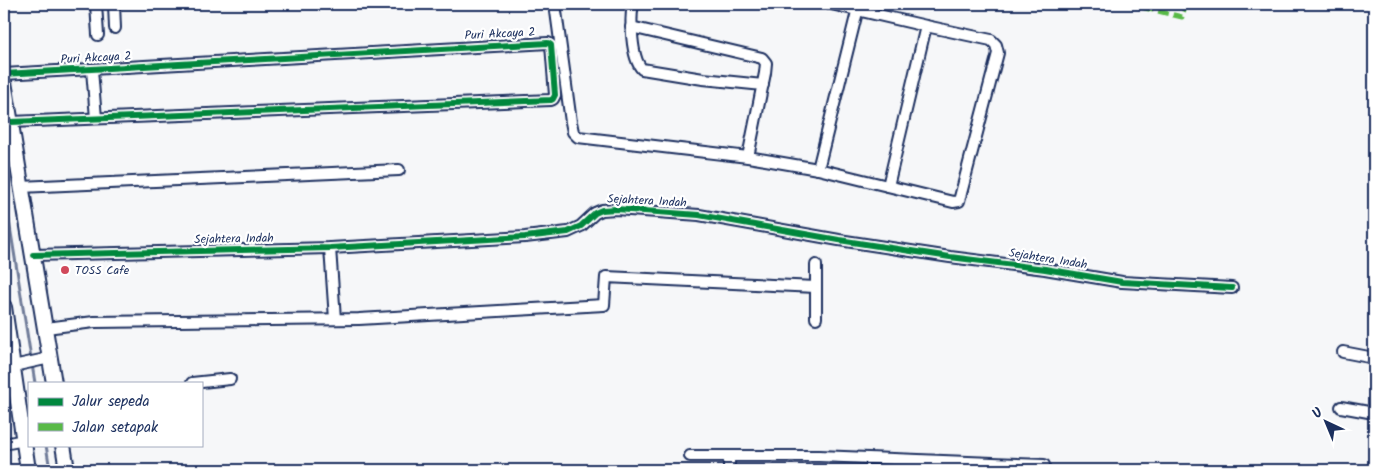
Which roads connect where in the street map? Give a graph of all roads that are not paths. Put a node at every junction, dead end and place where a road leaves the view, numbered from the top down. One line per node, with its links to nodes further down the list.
1 (96, 4): 10 (street)
2 (114, 4): 9 (street)
3 (556, 4): 18 (street)
4 (633, 4): 8 (street)
5 (831, 4): 6 (street)
6 (858, 7): 7 (street); 19 (street)
7 (926, 26): 21 (street); 21 (street)
8 (631, 27): 14 (street); 14 (street)
9 (115, 28)
10 (98, 35)
11 (92, 70): 12 (street, Puri Akcaya 2); 15 (street); 15 (street, Puri Akcaya 2)
12 (4, 74)
13 (4, 82): 16 (street)
14 (763, 85): 18 (street)
15 (96, 118): 16 (street, Puri Akcaya 2)
16 (11, 122): 17 (street)
17 (8, 147): 22 (street)
18 (748, 157): 19 (street)
19 (818, 169): 21 (street)
20 (400, 170): 22 (street)
21 (888, 186)
22 (20, 187): 24 (street)
23 (330, 248): 24 (street, Sejahtera Indah); 27 (street, Sejahtera Indah); 29 (street)
24 (32, 255): 31 (street)
25 (816, 265): 26 (street)
26 (816, 287): 29 (street); 30 (street)
27 (1232, 288)
28 (4, 307): 35 (street)
29 (335, 318): 31 (street)
30 (816, 318)
31 (46, 328): 34 (street)
32 (1343, 352): 33 (street)
33 (1374, 358)
34 (47, 359): 35 (street); 37 (street)
35 (8, 367): 41 (street)
36 (230, 379): 38 (street)
37 (54, 382)
38 (202, 382)
39 (1341, 407): 40 (street)
40 (1374, 413)
41 (26, 440): 42 (street); 47 (street)
42 (4, 444)
43 (62, 446): 48 (street)
44 (690, 456): 45 (street)
45 (729, 457): 46 (street); 49 (street)
46 (1044, 466)
47 (28, 470)
48 (67, 470)
49 (729, 470)

